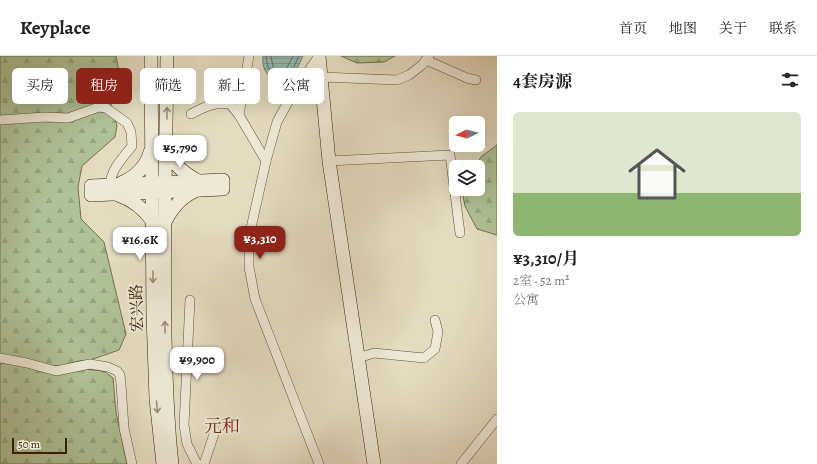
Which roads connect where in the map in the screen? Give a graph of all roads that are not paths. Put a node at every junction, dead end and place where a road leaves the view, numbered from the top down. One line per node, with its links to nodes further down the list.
1 (151, 56): 13 (street, 宏兴路)
2 (167, 56): 14 (street, 宏兴路, one-way to 2)
3 (249, 56): 11 (street)
4 (319, 56): 6 (street); 15 (street)
5 (428, 58): 7 (street); 8 (street)
6 (320, 68)
7 (324, 77)
8 (476, 80)
9 (324, 104): 16 (street)
10 (191, 114): 11 (street)
11 (239, 115): 15 (street)
12 (0, 120): 20 (street)
13 (152, 149): 18 (street, 宏兴路); 20 (street)
14 (166, 149): 17 (street); 19 (street, 宏兴路)
15 (266, 161): 34 (street)
16 (329, 161): 22 (street); 26 (street)
17 (198, 185): 19 (street); 21 (street)
18 (152, 187): 19 (street); 20 (street); 21 (street, 宏兴路)
19 (165, 187): 21 (street, 宏兴路)
20 (112, 188): 21 (street)
21 (159, 222): 30 (street, 宏兴路, one-way to 30); 31 (street, 宏兴路, one-way to 21)
22 (460, 233)
23 (190, 300): 32 (street)
24 (435, 320): 26 (street)
25 (0, 358): 29 (street)
26 (358, 358): 35 (street)
27 (497, 419): 36 (street)
28 (215, 431): 33 (street)
29 (132, 464)
30 (162, 464)
31 (172, 464)
32 (198, 464)
33 (204, 464)
34 (319, 464)
35 (374, 464)
36 (461, 464)

